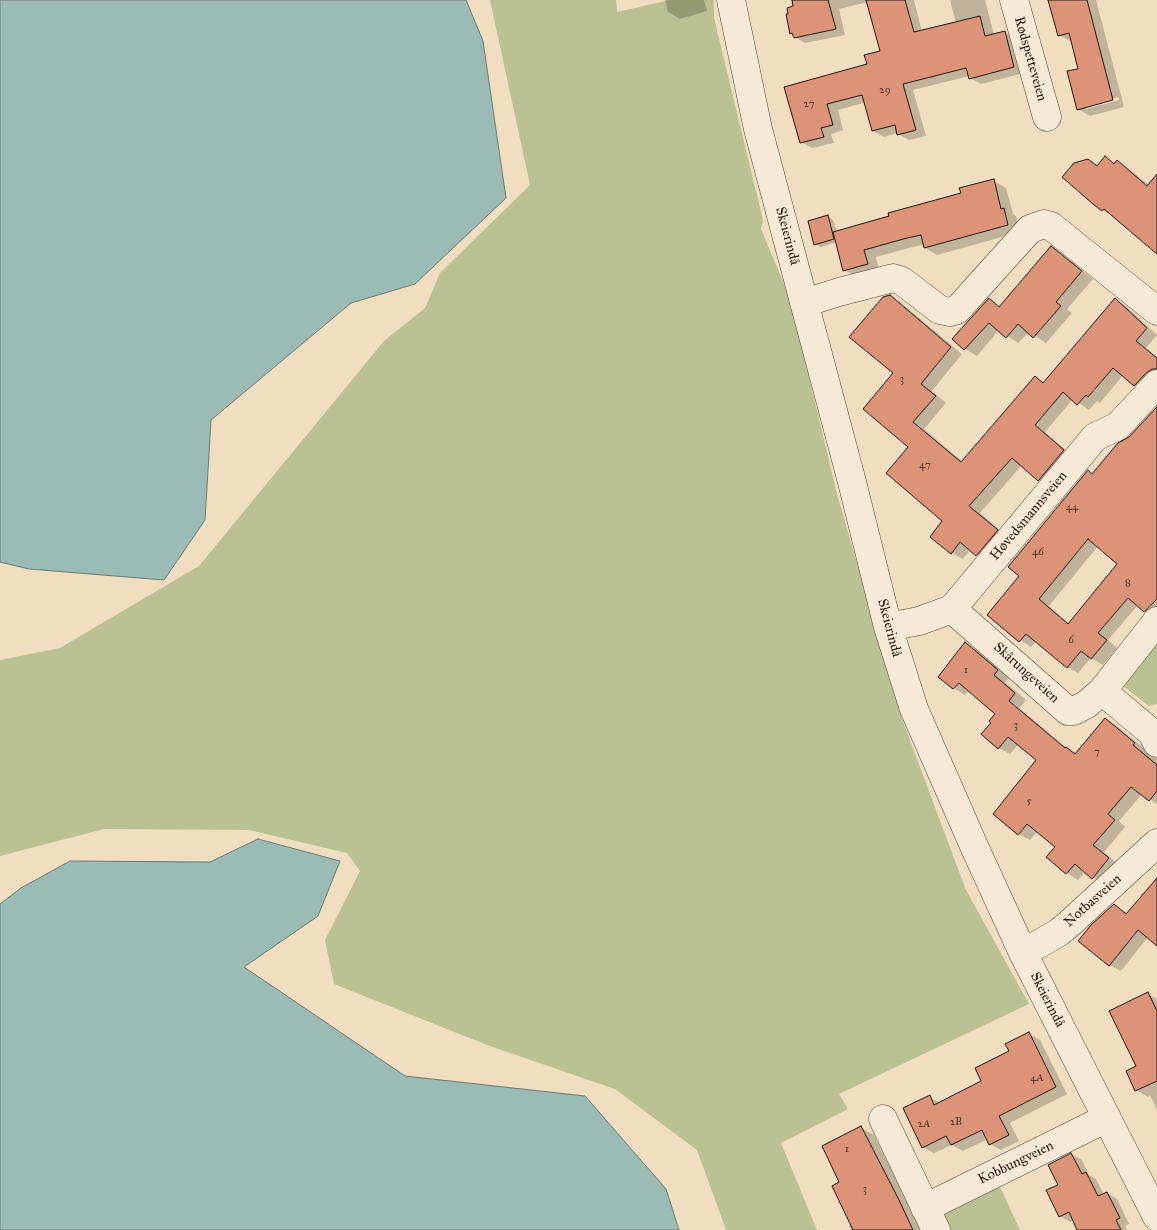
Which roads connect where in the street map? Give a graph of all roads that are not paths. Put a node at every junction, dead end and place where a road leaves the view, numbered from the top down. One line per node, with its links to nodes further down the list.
1 (731, 0): 5 (street, Skeierindå)
2 (1014, 0): 3 (street, Rødspetteveien)
3 (1046, 117)
4 (1153, 301): 5 (street)
5 (804, 302): 9 (street, Skeierindå)
6 (1157, 384): 7 (street, Høvedsmannsveien)
7 (952, 609): 9 (street); 10 (street, Skårungeveien)
8 (1157, 621): 10 (street, Skårungeveien)
9 (888, 627): 13 (street, Skeierindå)
10 (1102, 691): 11 (street)
11 (1157, 744)
12 (1157, 843): 13 (street, Notbasveien)
13 (1023, 953): 14 (street, Skeierindå)
14 (1107, 1118): 16 (street, Skeierindå); 17 (street, Kobbungveien)
15 (883, 1119): 17 (street, Kobbungveien)
16 (1157, 1217)
17 (931, 1219)

